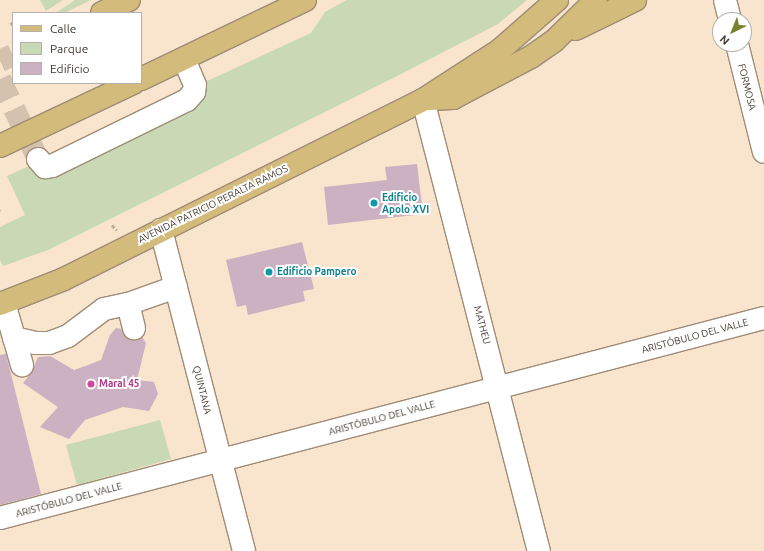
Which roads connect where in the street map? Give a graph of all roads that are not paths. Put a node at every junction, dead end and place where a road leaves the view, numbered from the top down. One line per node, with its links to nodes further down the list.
1 (129, 0): 7 (main road)
2 (306, 0): 11 (main road)
3 (557, 0): 14 (main road, AVENIDA PATRICIO PERALTA RAMOS)
4 (596, 0): 9 (main road, AVENIDA PATRICIO PERALTA RAMOS)
5 (635, 0): 9 (main road)
6 (726, 0): 8 (street)
7 (104, 12)
8 (728, 12)
9 (555, 40): 14 (main road, AVENIDA PATRICIO PERALTA RAMOS)
10 (739, 52): 16 (street, FORMOSA)
11 (184, 59): 12 (main road); 17 (street)
12 (142, 79)
13 (130, 84): 15 (main road)
14 (423, 100): 18 (main road, AVENIDA PATRICIO PERALTA RAMOS); 26 (street, MATHEU)
15 (0, 146)
16 (764, 152)
17 (38, 159)
18 (161, 230): 19 (street, QUINTANA); 20 (main road, AVENIDA PATRICIO PERALTA RAMOS)
19 (176, 286): 21 (street); 27 (street, QUINTANA)
20 (2, 304): 24 (street)
21 (128, 304): 23 (street); 24 (street)
22 (764, 318): 26 (street, ARISTÓBULO DEL VALLE)
23 (134, 328)
24 (14, 338): 25 (street)
25 (22, 365)
26 (498, 388): 27 (street, ARISTÓBULO DEL VALLE); 30 (street, MATHEU)
27 (220, 460): 28 (street, ARISTÓBULO DEL VALLE); 29 (street, QUINTANA)
28 (0, 518)
29 (244, 551)
30 (539, 551)

